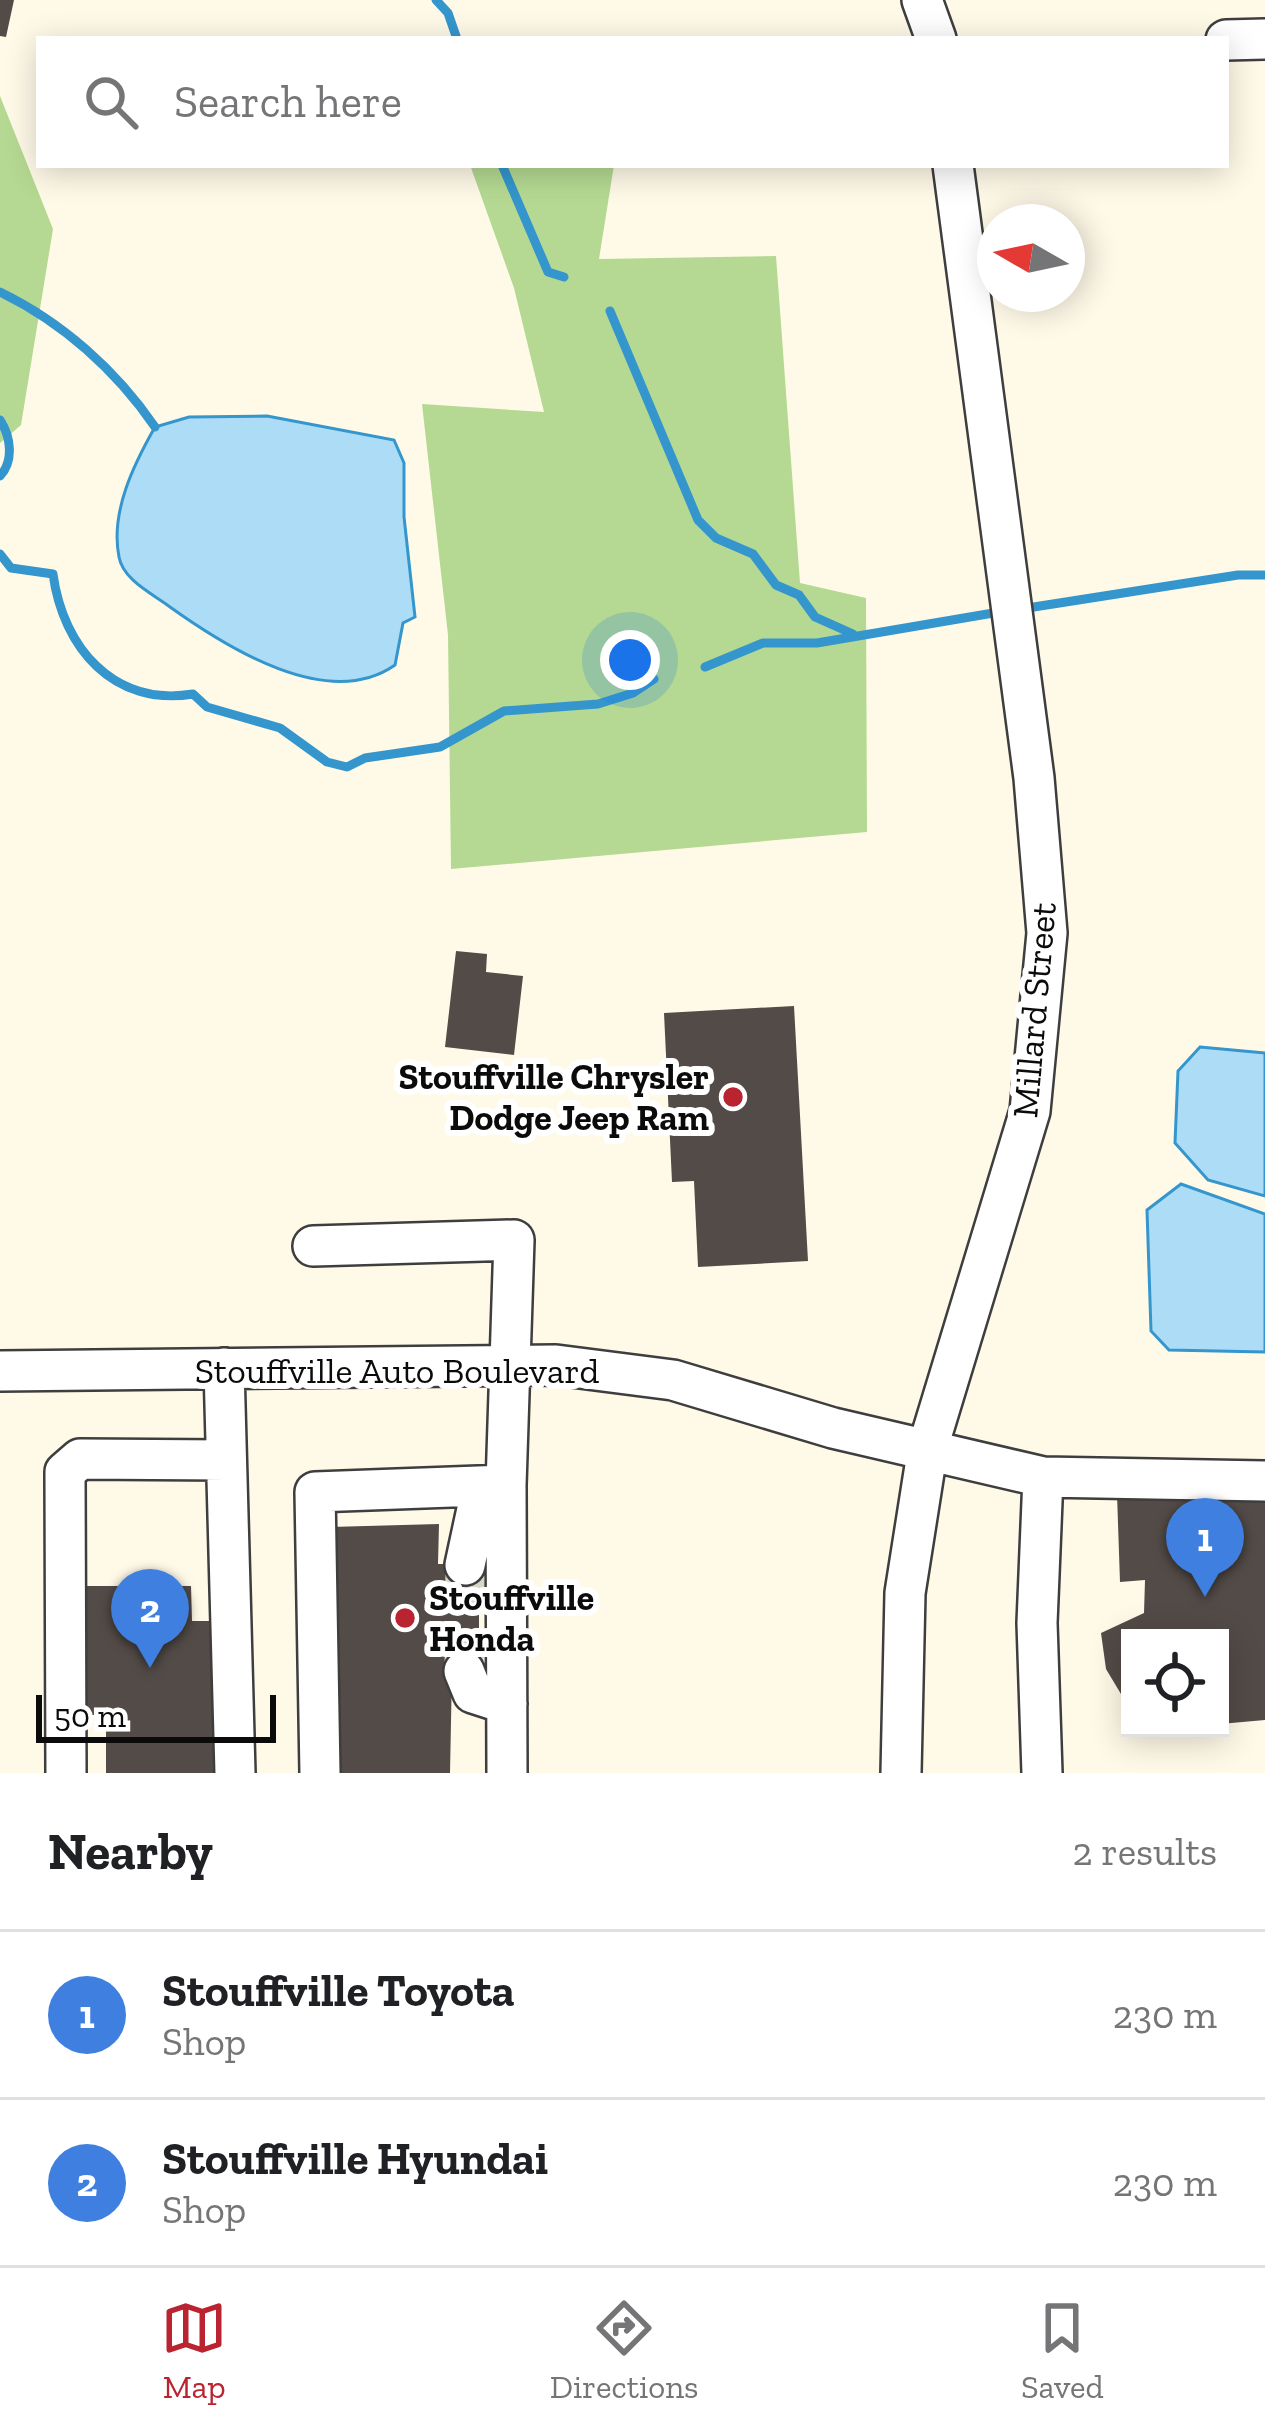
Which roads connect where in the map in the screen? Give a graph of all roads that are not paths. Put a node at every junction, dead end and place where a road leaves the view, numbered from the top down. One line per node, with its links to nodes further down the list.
1 (1265, 39): 2 (street)
2 (1229, 40)
3 (953, 168): 8 (street, Millard Street)
4 (313, 1246): 5 (street)
5 (508, 1365): 6 (street, Stouffville Auto Boulevard); 8 (street, Stouffville Auto Boulevard); 12 (street)
6 (224, 1368): 7 (street, Stouffville Auto Boulevard); 9 (street)
7 (0, 1371)
8 (928, 1447): 10 (street, Stouffville Auto Boulevard); 20 (street, Millard Street)
9 (226, 1460): 16 (street); 17 (street)
10 (1043, 1477): 11 (street, Stouffville Auto Boulevard); 21 (street)
11 (1265, 1480)
12 (494, 1486): 13 (street); 15 (street); 18 (street)
13 (465, 1565)
14 (464, 1671): 15 (street)
15 (507, 1704): 19 (street)
16 (66, 1773)
17 (235, 1773)
18 (320, 1773)
19 (507, 1773)
20 (901, 1773)
21 (1042, 1773)

